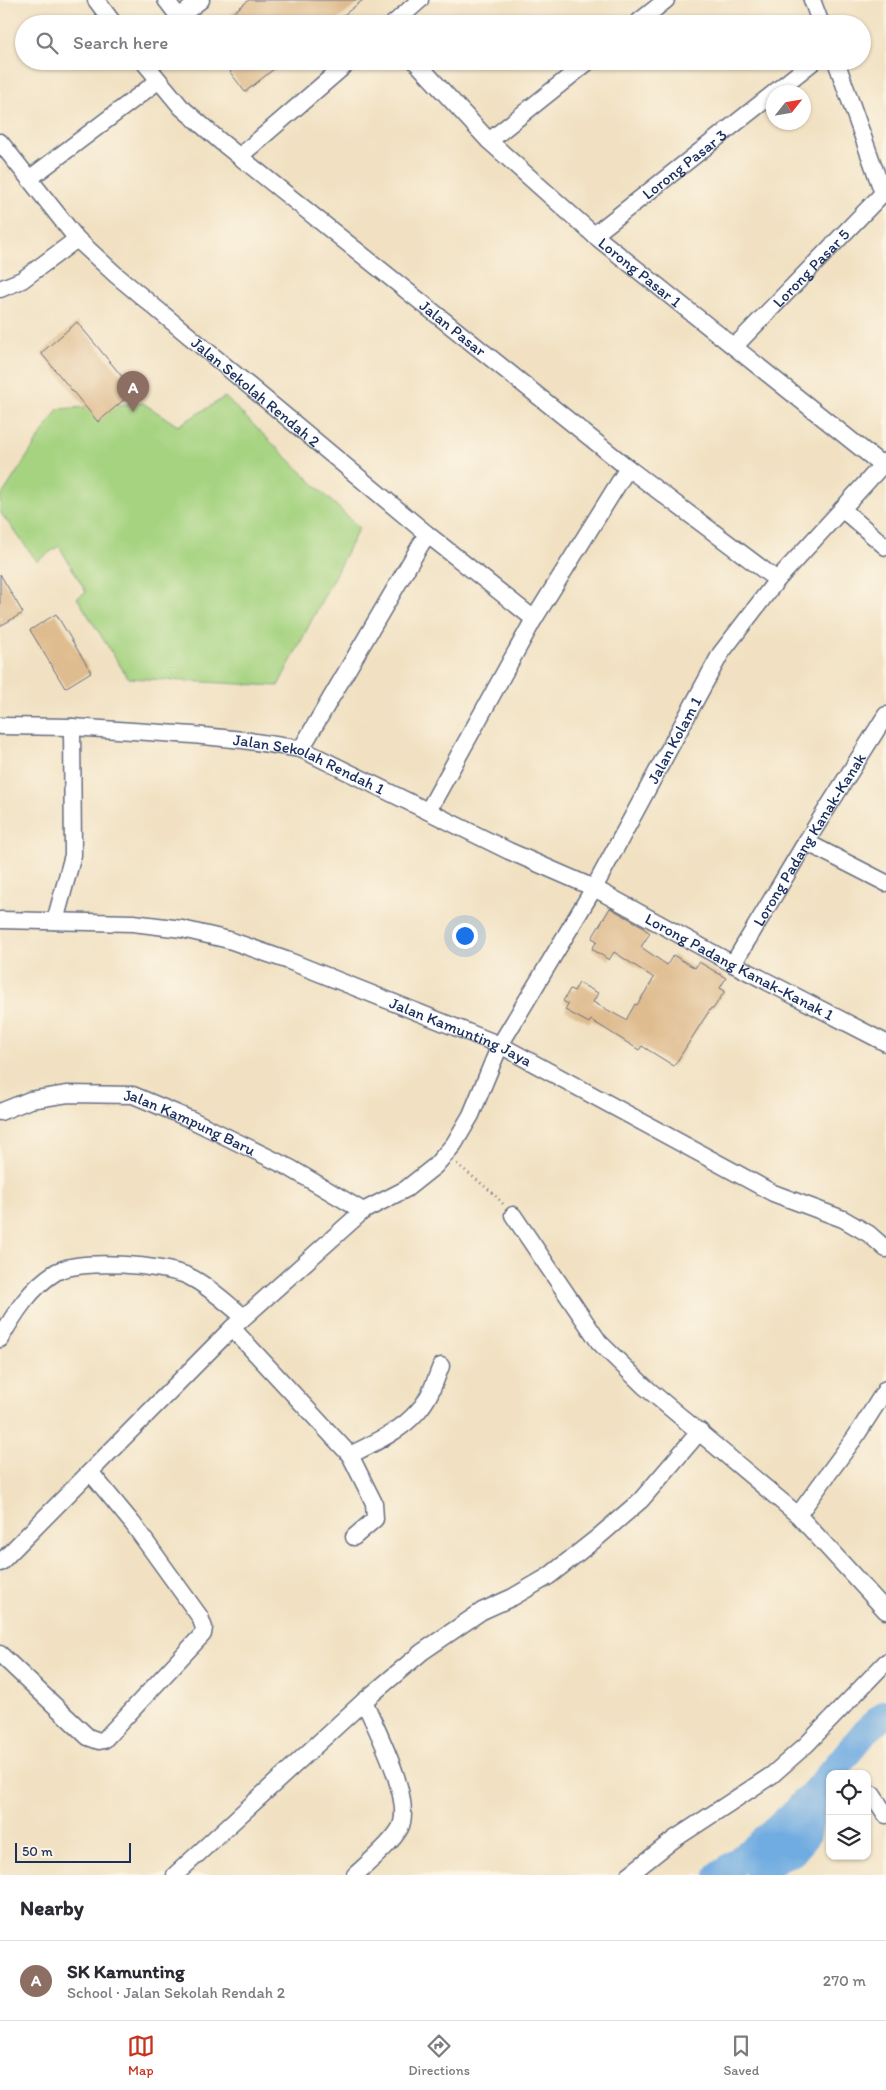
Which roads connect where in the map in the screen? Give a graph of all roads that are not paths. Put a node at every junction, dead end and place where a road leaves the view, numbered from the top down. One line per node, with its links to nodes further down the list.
1 (96, 0): 7 (street)
2 (166, 0): 8 (street)
3 (201, 0): 9 (street)
4 (420, 0): 10 (street)
5 (666, 0): 11 (street)
6 (812, 0): 12 (street)
7 (107, 15)
8 (178, 15)
9 (182, 15)
10 (403, 15)
11 (647, 15)
12 (818, 15)
13 (149, 70): 19 (street, Jalan Pasar)
14 (340, 70): 24 (street)
15 (423, 70): 22 (street, Lorong Pasar 1)
16 (578, 70): 22 (street)
17 (803, 70): 20 (street, Lorong Pasar 3)
18 (839, 70): 26 (street)
19 (158, 81): 24 (street, Jalan Pasar); 25 (street)
20 (784, 85)
21 (766, 99): 27 (street, Lorong Pasar 3)
22 (489, 141): 27 (street, Lorong Pasar 1)
23 (0, 142): 25 (street, Jalan Sekolah Rendah 2)
24 (240, 156): 32 (street, Jalan Pasar)
25 (29, 180): 28 (street, Jalan Sekolah Rendah 2)
26 (884, 192): 30 (street, Lorong Pasar 5)
27 (594, 235): 30 (street, Lorong Pasar 1)
28 (77, 239): 29 (street); 34 (street, Jalan Sekolah Rendah 2)
29 (0, 289)
30 (735, 346): 31 (street, Lorong Pasar 1)
31 (884, 463): 33 (street, Jalan Kolam 1)
32 (628, 468): 36 (street, Jalan Pasar); 37 (street)
33 (842, 509): 35 (street); 36 (street, Jalan Kolam 1)
34 (428, 534): 37 (street, Jalan Sekolah Rendah 2); 41 (street)
35 (886, 548)
36 (777, 580): 45 (street, Jalan Kolam 1)
37 (534, 619): 42 (street)
38 (886, 715): 43 (street, Lorong Padang Kanak-Kanak)
39 (0, 726): 40 (street, Jalan Sekolah Rendah 1)
40 (72, 727): 41 (street, Jalan Sekolah Rendah 1); 47 (street)
41 (301, 749): 42 (street, Jalan Sekolah Rendah 1)
42 (428, 811): 45 (street, Jalan Sekolah Rendah 1)
43 (806, 842): 44 (street); 48 (street, Lorong Padang Kanak-Kanak)
44 (886, 883)
45 (594, 888): 48 (street, Lorong Padang Kanak-Kanak 1); 50 (street, Jalan Kolam 1)
46 (0, 920): 47 (street, Jalan Kamunting Jaya)
47 (55, 920): 50 (street, Jalan Kamunting Jaya)
48 (733, 964): 49 (street, Lorong Padang Kanak-Kanak 1)
49 (886, 1043)
50 (500, 1045): 52 (street, Jalan Kolam 1); 54 (street, Jalan Kamunting Jaya)
51 (0, 1112): 52 (street, Jalan Kampung Baru)
52 (363, 1211): 55 (street, Jalan Kolam 1)
53 (513, 1215): 59 (street)
54 (886, 1249)
55 (238, 1323): 56 (street); 60 (street); 61 (street, Jalan Kolam 1)
56 (0, 1339)
57 (441, 1366): 60 (street)
58 (886, 1389): 62 (street)
59 (700, 1431): 62 (street); 68 (street)
60 (350, 1455): 63 (street)
61 (91, 1473): 64 (street, Jalan Kolam 1); 66 (street)
62 (798, 1515): 65 (street)
63 (354, 1537)
64 (0, 1563)
65 (886, 1611)
66 (0, 1654)
67 (885, 1666): 73 (street)
68 (364, 1701): 71 (street); 72 (street)
69 (872, 1794): 70 (street)
70 (886, 1815)
71 (175, 1875)
72 (355, 1875)
73 (629, 1875)

